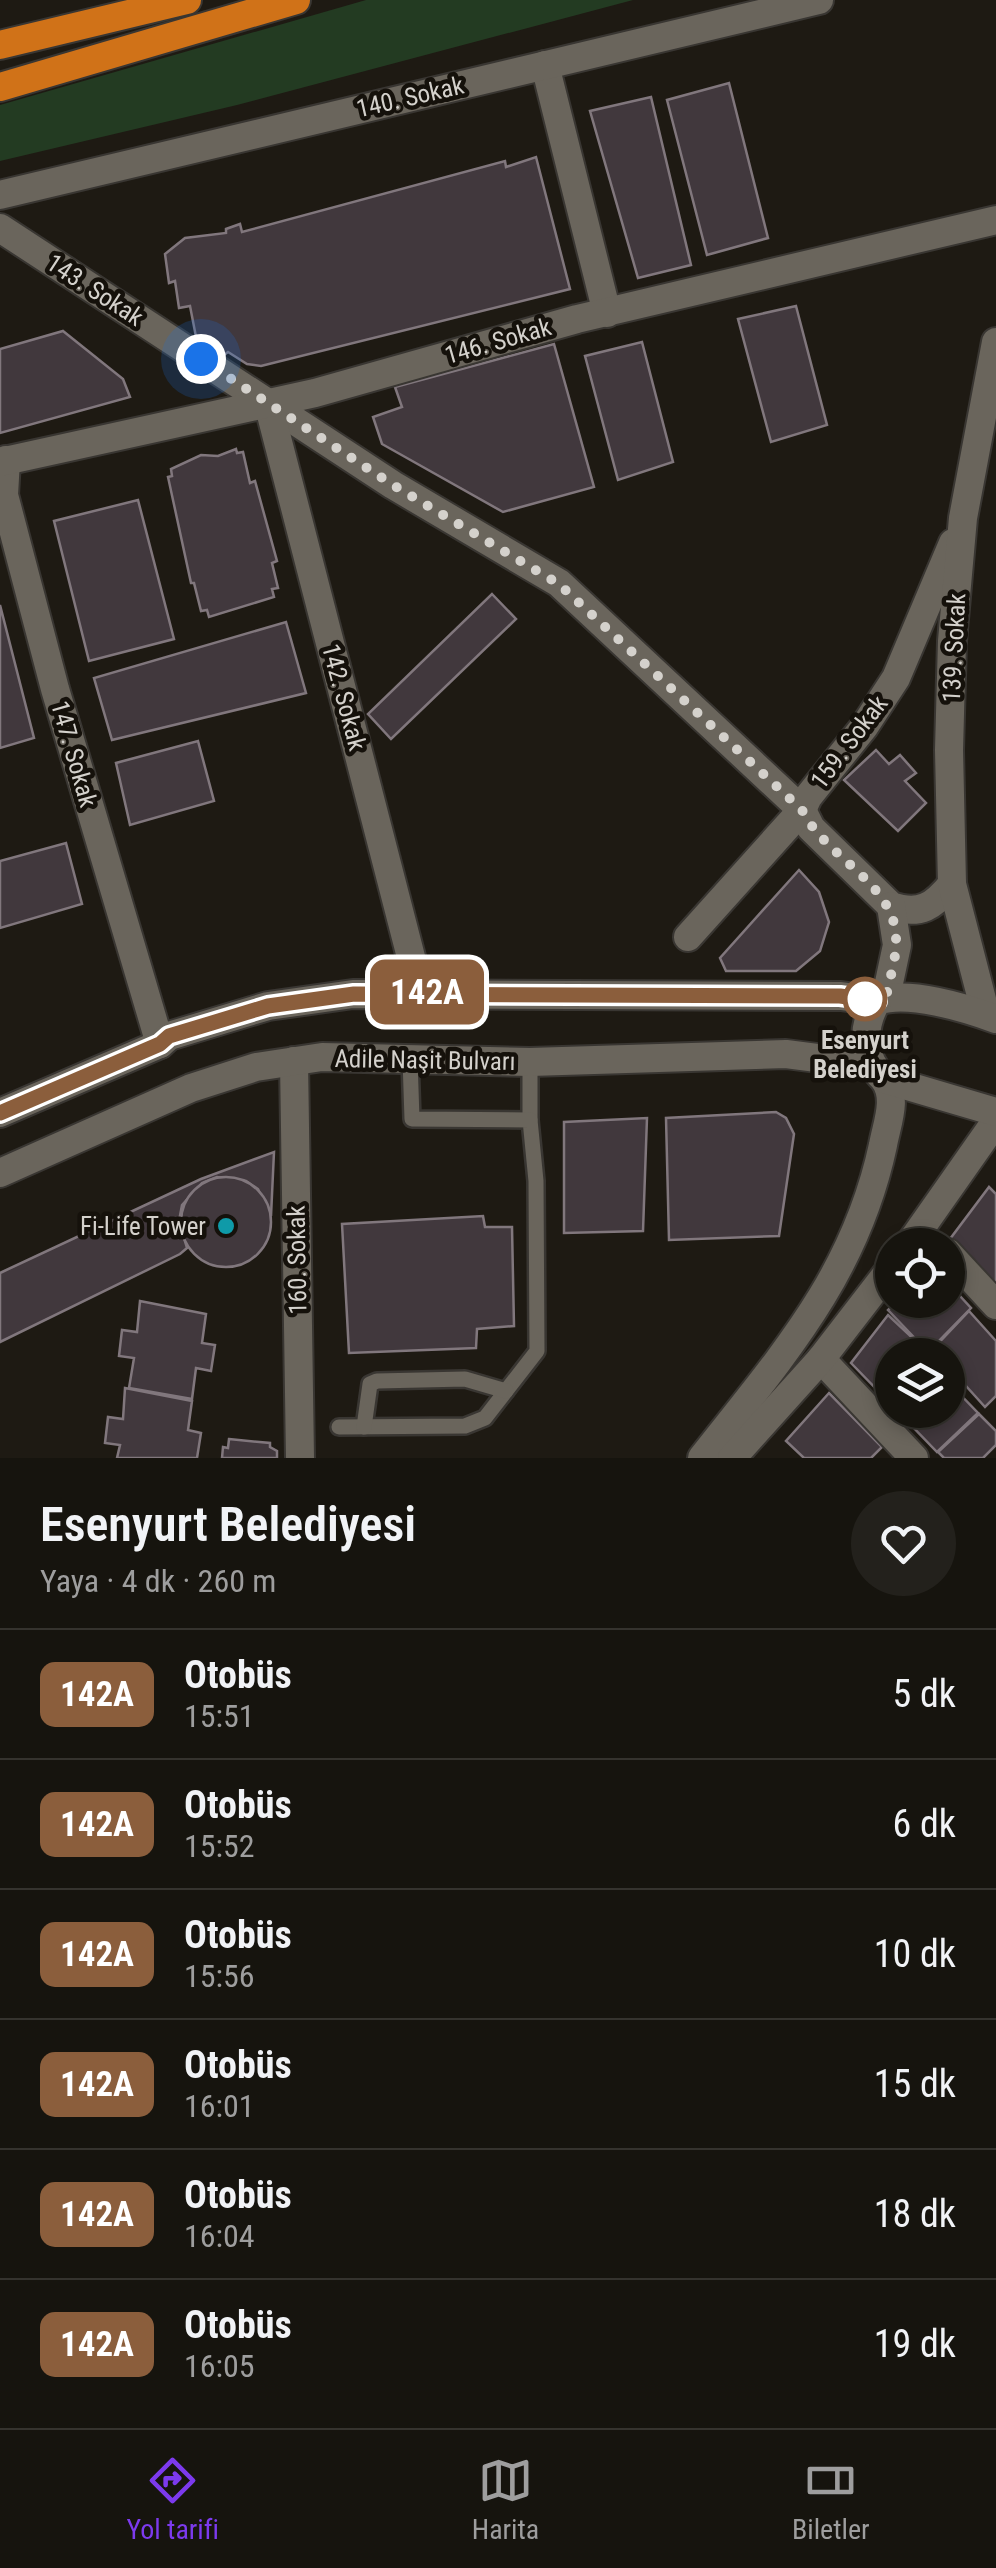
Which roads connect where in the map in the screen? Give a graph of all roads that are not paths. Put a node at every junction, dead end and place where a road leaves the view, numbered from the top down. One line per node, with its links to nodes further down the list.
1 (186, 0): 4 (highway)
2 (296, 0): 6 (highway)
3 (820, 0): 5 (street, 140. Sokak)
4 (0, 45)
5 (545, 65): 7 (street, 140. Sokak); 10 (street)
6 (0, 87)
7 (0, 195)
8 (996, 220): 10 (street, 146. Sokak)
9 (0, 228): 12 (street, 143. Sokak)
10 (607, 312): 12 (street, 146. Sokak)
11 (996, 342): 14 (street, 139. Sokak)
12 (268, 403): 13 (street, 146. Sokak); 17 (street, 143. Sokak); 21 (street, 142. Sokak)
13 (3, 461): 24 (street, 147. Sokak)
14 (963, 518): 15 (street, 159. Sokak); 16 (street, 139. Sokak)
15 (913, 636): 16 (street); 17 (street, 159. Sokak)
16 (952, 641): 18 (street, 139. Sokak)
17 (802, 810): 19 (street, 143. Sokak); 20 (street, 159. Sokak)
18 (952, 884): 19 (street); 23 (street, 139. Sokak)
19 (891, 906): 22 (street)
20 (688, 937)
21 (420, 992): 22 (street); 24 (street)
22 (881, 999): 23 (street); 28 (street)
23 (991, 1017)
24 (160, 1044): 29 (street)
25 (410, 1059): 26 (street, Adile Naşit Bulvarı); 27 (street, Adile Naşit Bulvarı); 31 (lane)
26 (294, 1062): 33 (street, Adile Naşit Bulvarı); 42 (street, 160. Sokak)
27 (530, 1062): 28 (street, Adile Naşit Bulvarı); 31 (lane)
28 (877, 1072): 30 (street, Adile Naşit Bulvarı); 43 (street)
29 (0, 1112)
30 (996, 1112)
31 (530, 1120): 39 (lane)
32 (996, 1121): 34 (street)
33 (0, 1173)
34 (931, 1228)
35 (965, 1271): 37 (street)
36 (875, 1289): 38 (street)
37 (996, 1305)
38 (821, 1359): 44 (street); 45 (street)
39 (506, 1391): 41 (lane); 41 (lane)
40 (340, 1427): 41 (lane)
41 (364, 1427)
42 (300, 1458)
43 (702, 1458)
44 (732, 1458)
45 (914, 1458)

